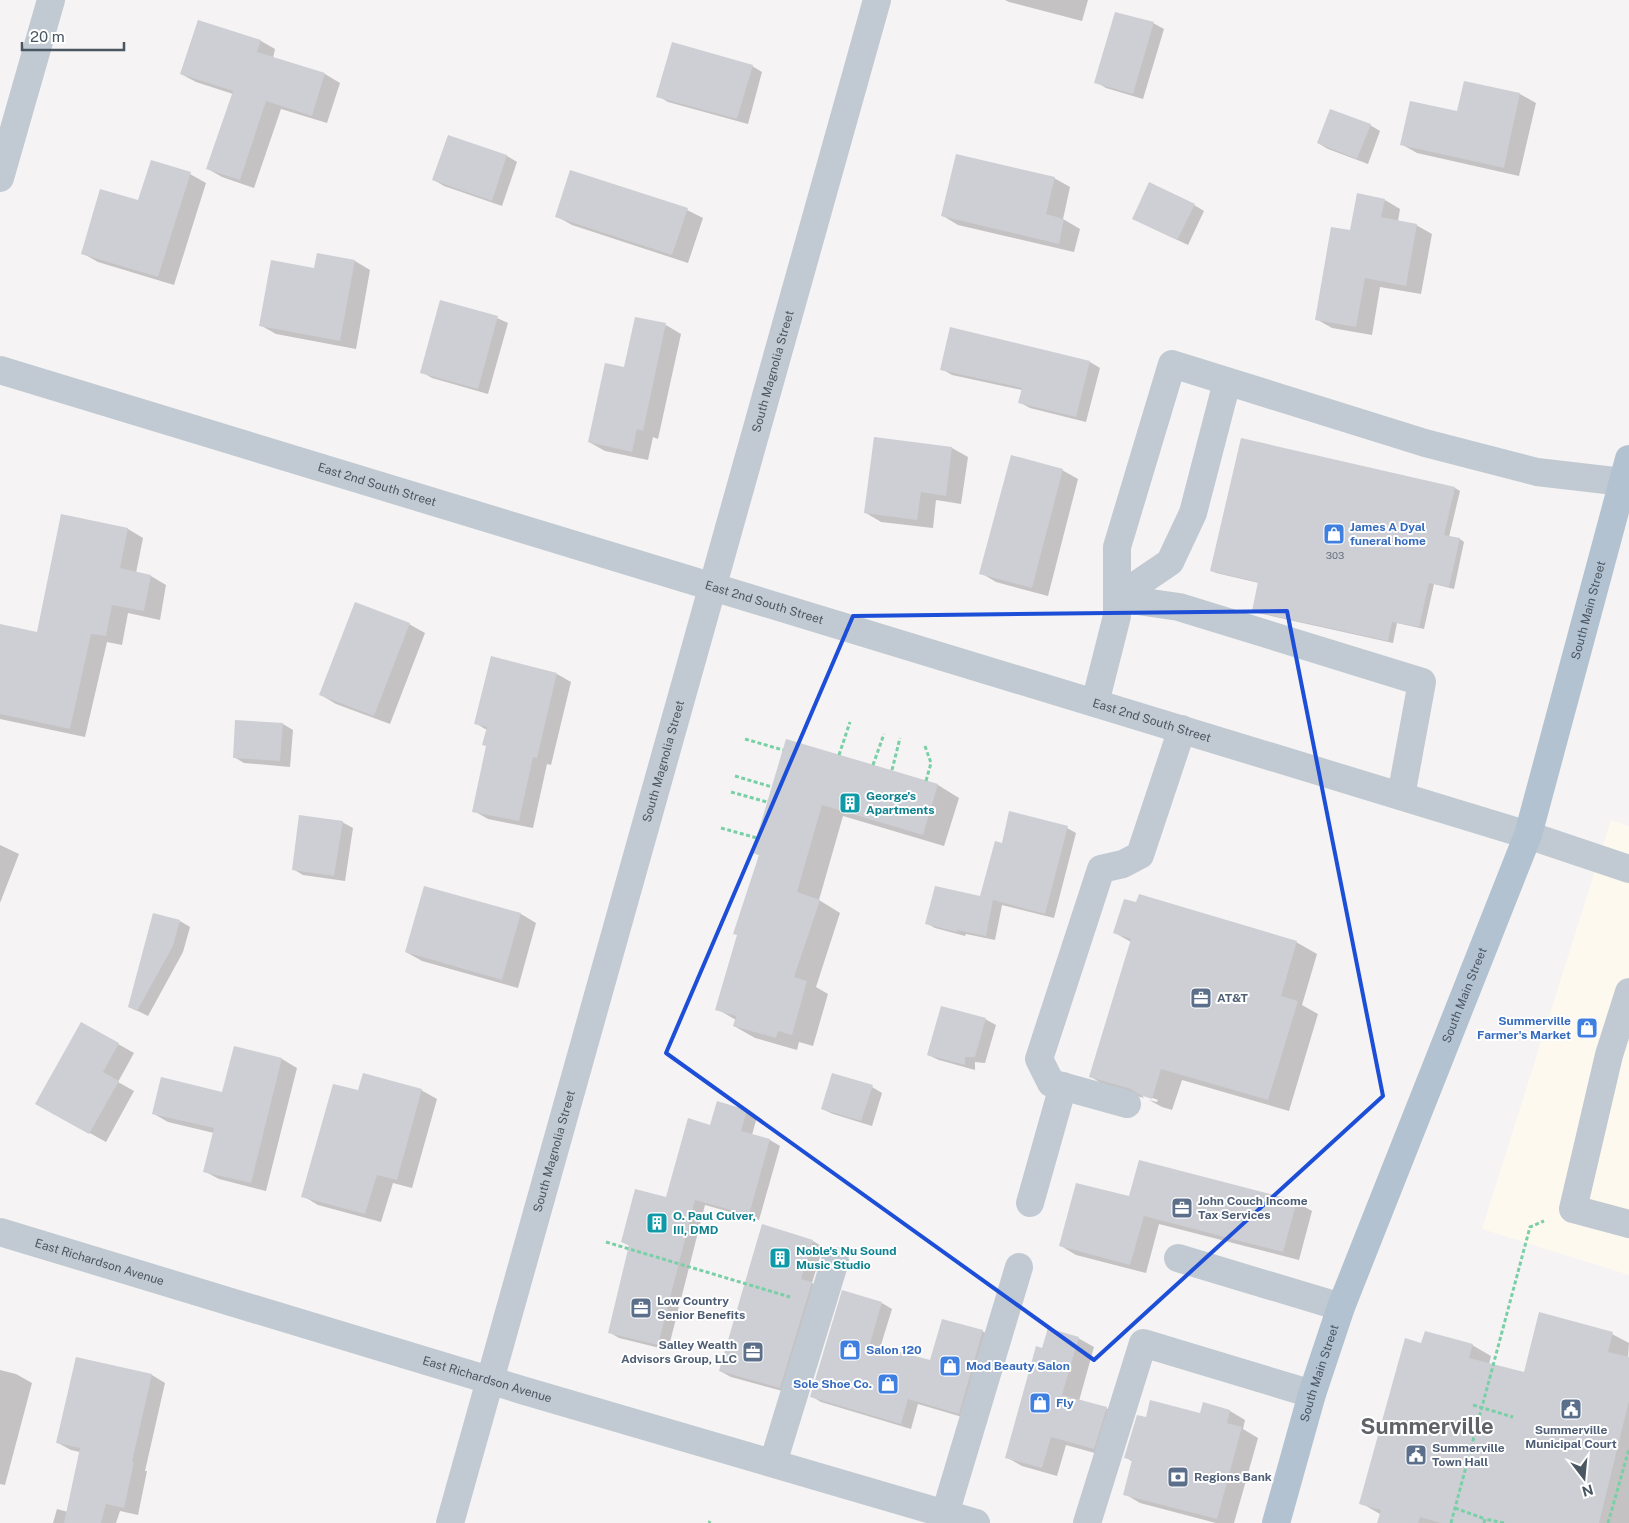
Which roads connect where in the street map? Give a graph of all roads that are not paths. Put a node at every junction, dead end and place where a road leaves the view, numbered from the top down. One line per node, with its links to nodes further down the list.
1 (51, 0): 3 (street)
2 (877, 0): 7 (street, South Magnolia Street)
3 (0, 178)
4 (0, 370): 7 (street, East 2nd South Street)
5 (1227, 382): 6 (street); 8 (street); 8 (street)
6 (1626, 471): 12 (main road, South Main Street)
7 (713, 587): 9 (street, East 2nd South Street); 24 (street, South Magnolia Street)
8 (1117, 598): 9 (street); 11 (street)
9 (1095, 703): 10 (street, East 2nd South Street)
10 (1182, 729): 11 (street, East 2nd South Street); 15 (street)
11 (1400, 796): 12 (street, East 2nd South Street)
12 (1528, 835): 13 (street, East 2nd South Street); 23 (main road, South Main Street)
13 (1629, 869)
14 (1629, 992): 18 (street)
15 (1063, 1086): 16 (street); 17 (street)
16 (1127, 1104)
17 (1030, 1203)
18 (1629, 1224)
19 (0, 1232): 24 (street, East Richardson Avenue)
20 (1178, 1258): 23 (street)
21 (835, 1261): 26 (street)
22 (1019, 1266): 27 (street)
23 (1341, 1307): 25 (main road, South Main Street)
24 (490, 1379): 26 (street, East Richardson Avenue); 28 (street, South Magnolia Street)
25 (1312, 1394): 30 (street); 31 (main road, South Main Street)
26 (773, 1463): 27 (street, East Richardson Avenue)
27 (945, 1514): 29 (street, East Richardson Avenue)
28 (450, 1523)
29 (976, 1523)
30 (1087, 1523)
31 (1276, 1523)

